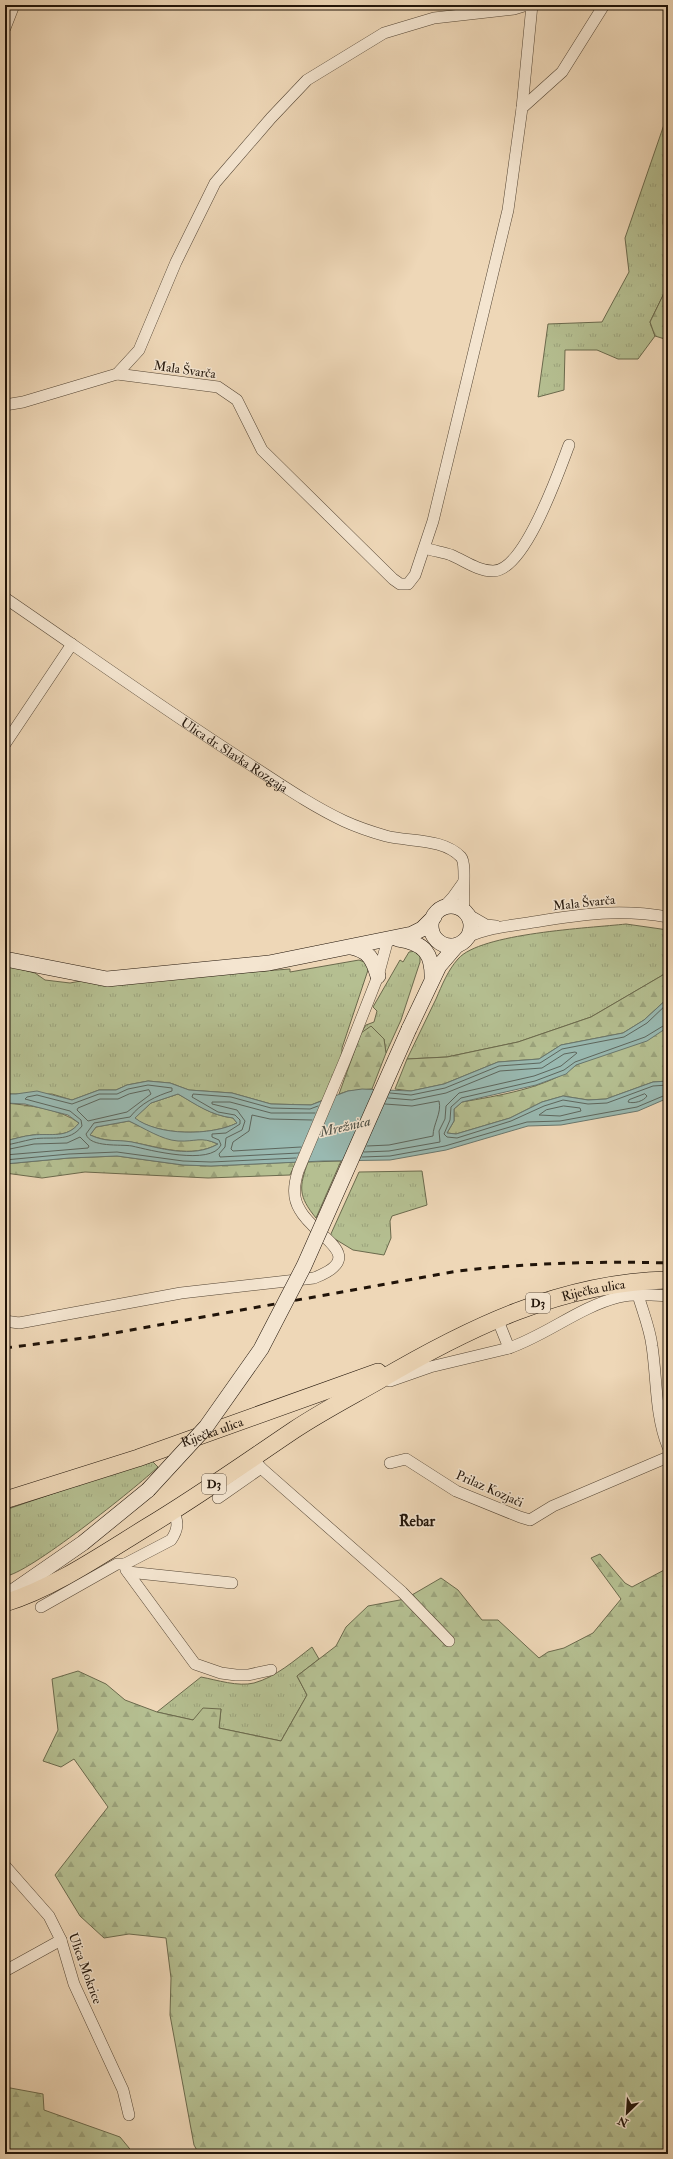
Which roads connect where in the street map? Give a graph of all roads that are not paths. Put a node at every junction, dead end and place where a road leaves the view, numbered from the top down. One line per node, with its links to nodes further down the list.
1 (14, 5): 5 (street)
2 (527, 5): 7 (street)
3 (532, 5): 6 (street)
4 (600, 6): 6 (street)
5 (5, 28)
6 (522, 108): 10 (street)
7 (117, 374): 8 (street, Mala Švarča); 10 (street, Mala Švarča)
8 (5, 405)
9 (569, 445): 10 (street)
10 (425, 548)
11 (5, 598): 12 (street, Ulica dr. Slavka Rozgaja)
12 (72, 644): 13 (street); 14 (street, Ulica dr. Slavka Rozgaja)
13 (5, 744)
14 (463, 882): 15 (street); 16 (street)
15 (465, 912): 16 (street); 18 (street); 22 (street)
16 (438, 913): 19 (street); 21 (street)
17 (668, 917): 18 (street, Mala Švarča)
18 (502, 927): 22 (street)
19 (412, 934): 20 (street); 21 (street)
20 (390, 939): 23 (street); 26 (street); 27 (street)
21 (438, 941): 22 (street); 25 (street)
22 (462, 941): 25 (street)
23 (351, 947): 24 (street); 26 (street)
24 (5, 959)
25 (439, 966): 27 (street)
26 (378, 976): 32 (street)
27 (432, 980): 46 (street, bridge)
28 (668, 1280): 31 (main road, Riječka ulica / D3)
29 (638, 1295): 30 (street, Riječka ulica); 33 (street, Riječka ulica); 38 (street)
30 (668, 1296)
31 (498, 1318): 33 (street); 34 (main road, Riječka ulica / D3)
32 (5, 1321)
33 (509, 1348): 35 (street, Riječka ulica)
34 (418, 1357): 35 (main road, Riječka ulica / D3); 37 (main road, Riječka ulica / D3)
35 (350, 1397): 36 (main road, Riječka ulica / D3)
36 (323, 1412): 37 (main road); 40 (main road, Riječka ulica / D3)
37 (220, 1429): 43 (main road, Riječka ulica / D3)
38 (668, 1447)
39 (668, 1457): 41 (street, Prilaz Kozjači)
40 (257, 1463): 42 (street); 44 (main road, Riječka ulica / D3); 52 (street)
41 (390, 1463)
42 (218, 1498)
43 (5, 1500)
44 (173, 1511): 45 (street); 50 (main road, Riječka ulica / D3)
45 (127, 1568): 48 (street); 51 (street); 53 (street)
46 (30, 1580): 47 (street); 49 (street)
47 (5, 1583)
48 (232, 1583)
49 (5, 1597)
50 (5, 1603)
51 (41, 1607)
52 (449, 1641)
53 (271, 1670)
54 (5, 1866): 55 (street, Ulica Mokrice)
55 (61, 1940): 56 (street); 57 (street, Ulica Mokrice)
56 (5, 1971)
57 (129, 2115)

